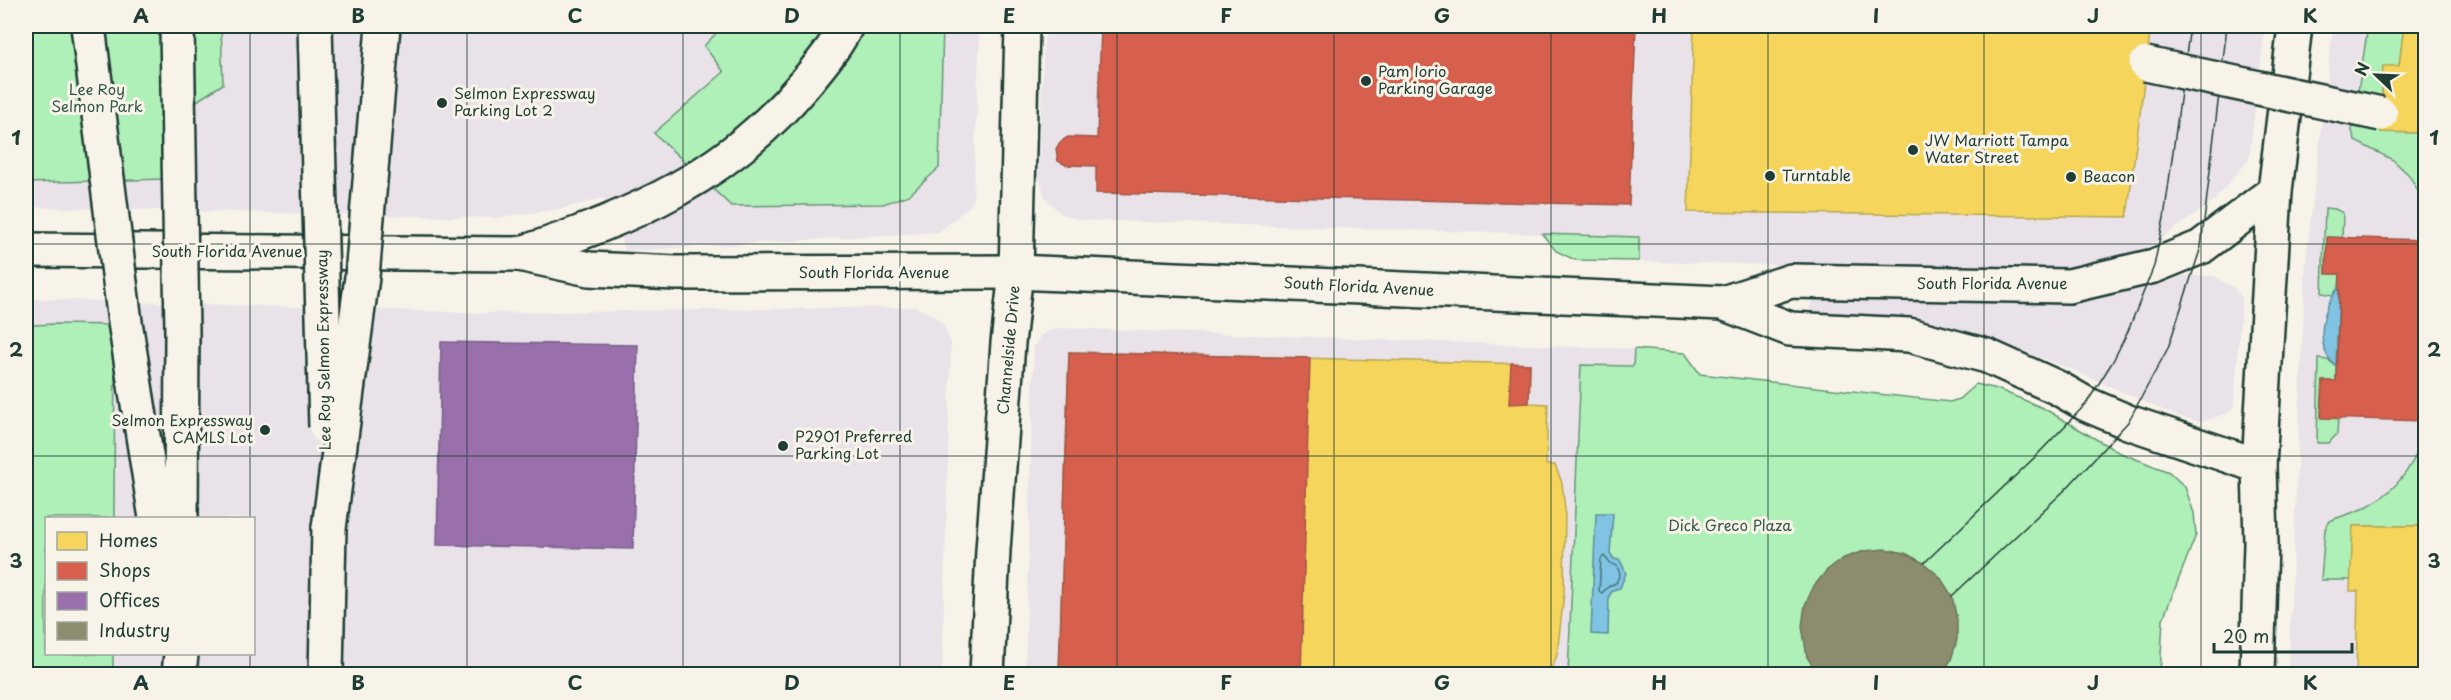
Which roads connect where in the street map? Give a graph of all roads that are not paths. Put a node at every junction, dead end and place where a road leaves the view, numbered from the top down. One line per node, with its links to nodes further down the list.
1 (88, 26): 16 (main road, bridge)
2 (177, 26): 17 (main road, bridge)
3 (315, 26): 18 (main road, Lee Roy Selmon Expressway, bridge)
4 (383, 26): 18 (main road, bridge)
5 (846, 26): 12 (main road)
6 (1022, 26): 13 (main road, Channelside Drive)
7 (2295, 26): 10 (main road)
8 (2146, 64): 9 (main road, bridge)
9 (2381, 114)
10 (2275, 191): 14 (main road, South Florida Avenue); 15 (main road)
11 (26, 250): 12 (main road, South Florida Avenue)
12 (519, 254): 13 (main road, South Florida Avenue)
13 (1016, 273): 14 (main road, South Florida Avenue); 20 (main road, Channelside Drive)
14 (1723, 303): 15 (main road, South Florida Avenue)
15 (2259, 466): 21 (main road)
16 (156, 517)
17 (181, 517)
18 (329, 528): 19 (main road, Lee Roy Selmon Expressway)
19 (326, 675)
20 (987, 675)
21 (2257, 675)

